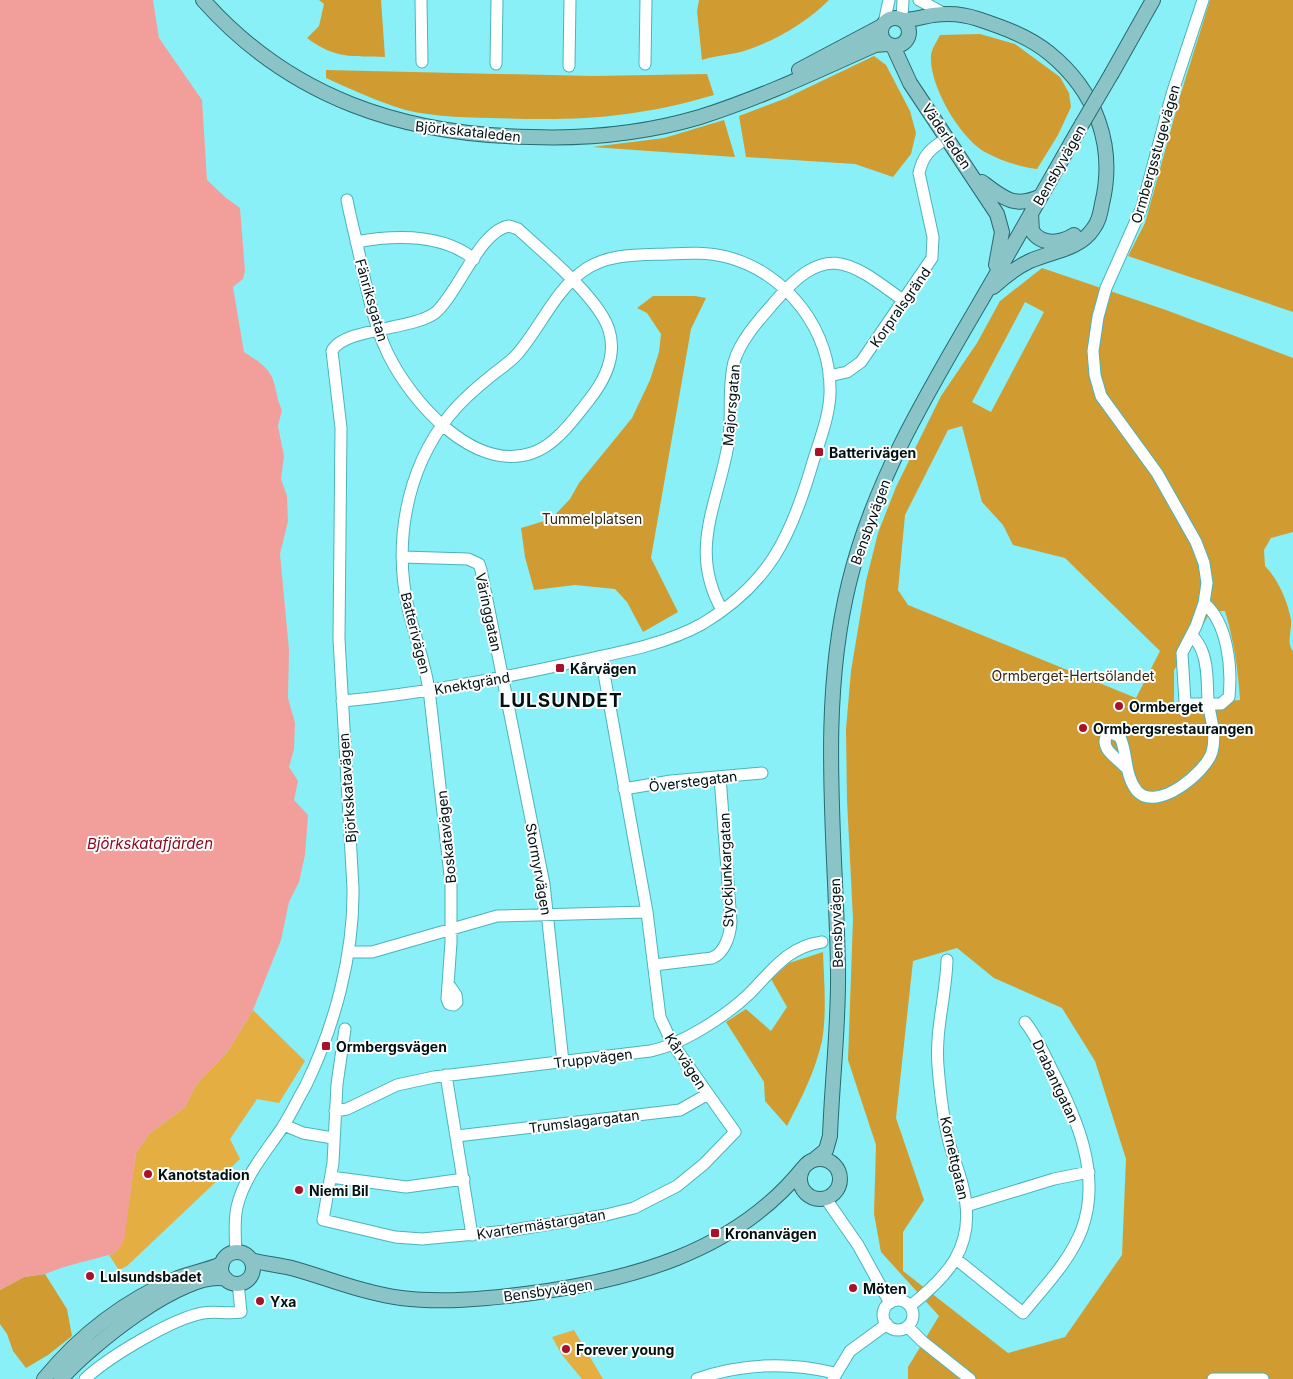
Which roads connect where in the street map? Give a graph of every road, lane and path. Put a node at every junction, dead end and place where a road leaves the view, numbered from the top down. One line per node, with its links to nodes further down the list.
1 (203, 0): 22 (main road, Björkskataleden)
2 (421, 0): 17 (street)
3 (496, 0): 18 (street)
4 (570, 0): 20 (street)
5 (646, 0): 19 (street)
6 (890, 0): 14 (street)
7 (902, 0): 12 (street)
8 (919, 0): 11 (street)
9 (1154, 0): 25 (main road, Bensbyvägen, bridge)
10 (1203, 0): 40 (street, Ormbergsstugevägen)
11 (946, 14): 12 (main road); 13 (main road)
12 (902, 19): 14 (main road); 15 (main road)
13 (989, 24): 15 (main road); 27 (main road)
14 (883, 25): 16 (main road); 22 (main road, Björkskataleden)
15 (908, 38): 16 (main road); 21 (main road, Väderleden)
16 (890, 45): 21 (main road, Väderleden); 22 (main road, Björkskataleden)
17 (422, 62)
18 (496, 64)
19 (645, 64)
20 (569, 66)
21 (921, 97): 23 (main road, Väderleden)
22 (736, 104)
23 (946, 139): 24 (main road, Väderleden); 35 (street, Korpralsgränd)
24 (973, 175): 25 (main road, Väderleden); 34 (main road, Väderleden)
25 (1041, 196): 28 (main road, Bensbyvägen)
26 (346, 200): 30 (street, Fänriksgatan)
27 (1102, 205): 28 (main road); 34 (main road)
28 (1031, 214): 34 (main road, Bensbyvägen)
29 (502, 228): 31 (street, Björkskatavägen); 32 (street, Fänriksgatan)
30 (356, 242): 31 (street); 36 (street, Fänriksgatan)
31 (474, 259): 36 (street, Björkskatavägen)
32 (572, 280): 33 (street, Batterivägen); 38 (street, Batterivägen); 38 (street, Fänriksgatan)
33 (786, 289): 35 (street, Majorsgatan); 37 (street, Batterivägen); 41 (street, Majorsgatan)
34 (983, 298): 67 (main road, Bensbyvägen)
35 (904, 301): 37 (street, Korpralsgränd)
36 (378, 330): 38 (street, Fänriksgatan); 46 (street, Björkskatavägen)
37 (830, 376): 41 (street, Batterivägen)
38 (442, 426): 39 (street, Batterivägen)
39 (402, 557): 44 (street, Väringgatan); 45 (street, Batterivägen)
40 (1204, 603): 42 (street, Ormbergsstugevägen); 47 (street)
41 (722, 610): 43 (street, Batterivägen)
42 (1192, 635): 47 (street); 47 (street, Ormbergsstugevägen)
43 (601, 656): 44 (street, Knektgränd); 51 (street, Kårvägen)
44 (504, 678): 45 (street, Knektgränd); 53 (street, Stormyrvägen)
45 (430, 691): 46 (street, Knektgränd); 54 (street, Boskatavägen)
46 (342, 701): 56 (street, Björkskatavägen)
47 (1209, 705): 48 (street)
48 (1127, 768)
49 (762, 773): 50 (street, Överstegatan)
50 (720, 777): 51 (street, Överstegatan); 58 (street, Styckjunkargatan)
51 (624, 789): 52 (street, Kårvägen)
52 (647, 912): 53 (street); 58 (street, Kårvägen)
53 (548, 914): 54 (street); 63 (street, Stormyrvägen)
54 (451, 930): 56 (street); 59 (street, Boskatavägen)
55 (822, 942): 62 (street, Truppvägen)
56 (348, 952): 68 (street, Björkskatavägen)
57 (947, 960): 81 (street, Kornettgatan)
58 (654, 965): 62 (street, Kårvägen)
59 (449, 985)
60 (1025, 1022): 74 (street, Drabantgatan)
61 (345, 1029): 66 (street)
62 (672, 1043): 63 (street, Truppvägen); 65 (street, Kårvägen)
63 (563, 1062): 64 (street, Truppvägen)
64 (446, 1075): 66 (street, Truppvägen); 70 (street)
65 (708, 1094): 69 (street, Kårvägen); 70 (street, Trumslagargatan)
66 (336, 1111): 71 (street)
67 (831, 1113): 72 (main road, Bensbyvägen); 75 (main road, Bensbyvägen)
68 (284, 1125): 71 (street); 83 (street, Björkskatavägen)
69 (735, 1132): 82 (street, Kvartermästargatan)
70 (457, 1136): 77 (street)
71 (333, 1138): 76 (street)
72 (816, 1159): 73 (main road); 75 (main road)
73 (803, 1168): 78 (main road); 80 (main road, Bensbyvägen)
74 (1088, 1172): 81 (street); 85 (street, Drabantgatan)
75 (840, 1173): 79 (main road)
76 (331, 1177): 77 (street); 82 (street, Kvartermästargatan)
77 (464, 1179): 82 (street)
78 (809, 1196): 79 (main road); 80 (main road, Bensbyvägen)
79 (826, 1198): 89 (street)
80 (768, 1206): 87 (main road, Bensbyvägen)
81 (966, 1206): 85 (street, Kornettgatan)
82 (472, 1235)
83 (236, 1252): 84 (main road); 86 (main road)
84 (251, 1260): 87 (main road, Bensbyvägen); 88 (main road)
85 (956, 1260): 90 (street, Kornettgatan)
86 (222, 1264): 88 (main road); 94 (main road)
87 (312, 1275): 88 (main road, Bensbyvägen)
88 (238, 1279): 95 (main road, Bensbyvägen); 96 (street)
89 (890, 1303): 90 (street); 91 (street)
90 (910, 1306): 92 (street)
91 (886, 1324): 92 (street); 93 (street)
92 (908, 1327): 98 (street)
93 (834, 1376): 97 (street)
94 (44, 1379)
95 (62, 1379)
96 (85, 1379)
97 (697, 1379)
98 (970, 1379)
99 (1213, 1379): 100 (street)
100 (1263, 1379)

